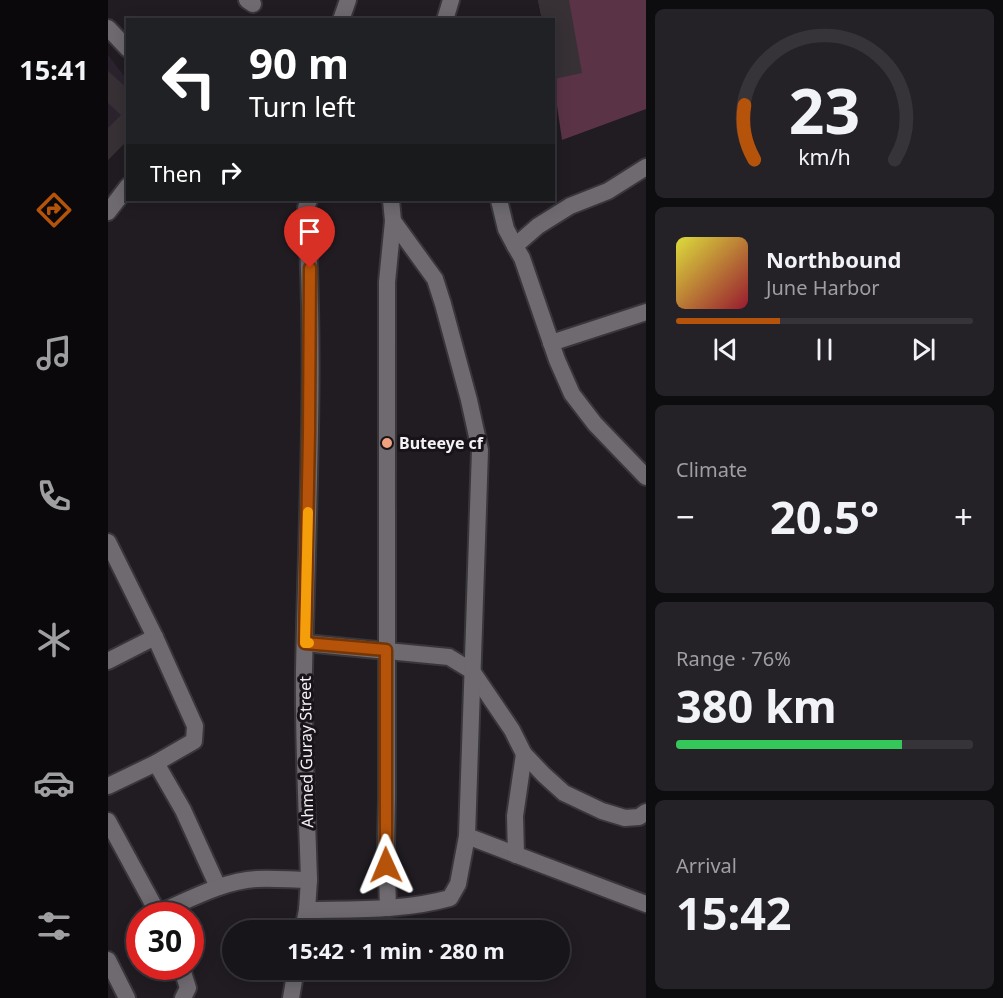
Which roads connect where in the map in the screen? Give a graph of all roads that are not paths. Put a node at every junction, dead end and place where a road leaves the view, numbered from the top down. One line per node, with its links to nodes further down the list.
1 (348, 0): 3 (street)
2 (451, 0): 4 (street)
3 (342, 18)
4 (446, 18)
5 (108, 28): 6 (street)
6 (126, 47)
7 (646, 167): 14 (street)
8 (126, 189): 12 (street)
9 (309, 201): 20 (street, Ahmed Guray Street)
10 (391, 201): 13 (street)
11 (499, 201): 14 (street)
12 (108, 212)
13 (393, 221): 21 (street); 23 (street)
14 (515, 246): 16 (street)
15 (646, 312): 16 (street)
16 (551, 343): 17 (street)
17 (646, 477)
18 (108, 542): 19 (street)
19 (154, 637): 22 (street); 25 (street)
20 (305, 643): 21 (street); 31 (street, Ahmed Guray Street)
21 (386, 650): 23 (street); 36 (street)
22 (109, 657)
23 (472, 671): 24 (street); 29 (street)
24 (524, 754): 27 (street); 30 (street)
25 (156, 763): 26 (street); 32 (street)
26 (108, 786)
27 (646, 812)
28 (108, 821): 33 (street)
29 (467, 836): 30 (street); 36 (street)
30 (516, 855): 35 (street)
31 (309, 880): 32 (street); 37 (street, Ahmed Guray Street)
32 (218, 887): 34 (street)
33 (152, 902)
34 (185, 902)
35 (646, 904)
36 (388, 908): 37 (street)
37 (307, 910): 38 (street, Ahmed Guray Street)
38 (305, 920)
39 (108, 960): 42 (street)
40 (185, 980): 43 (street)
41 (294, 980): 44 (street)
42 (127, 998)
43 (183, 998)
44 (291, 998)

